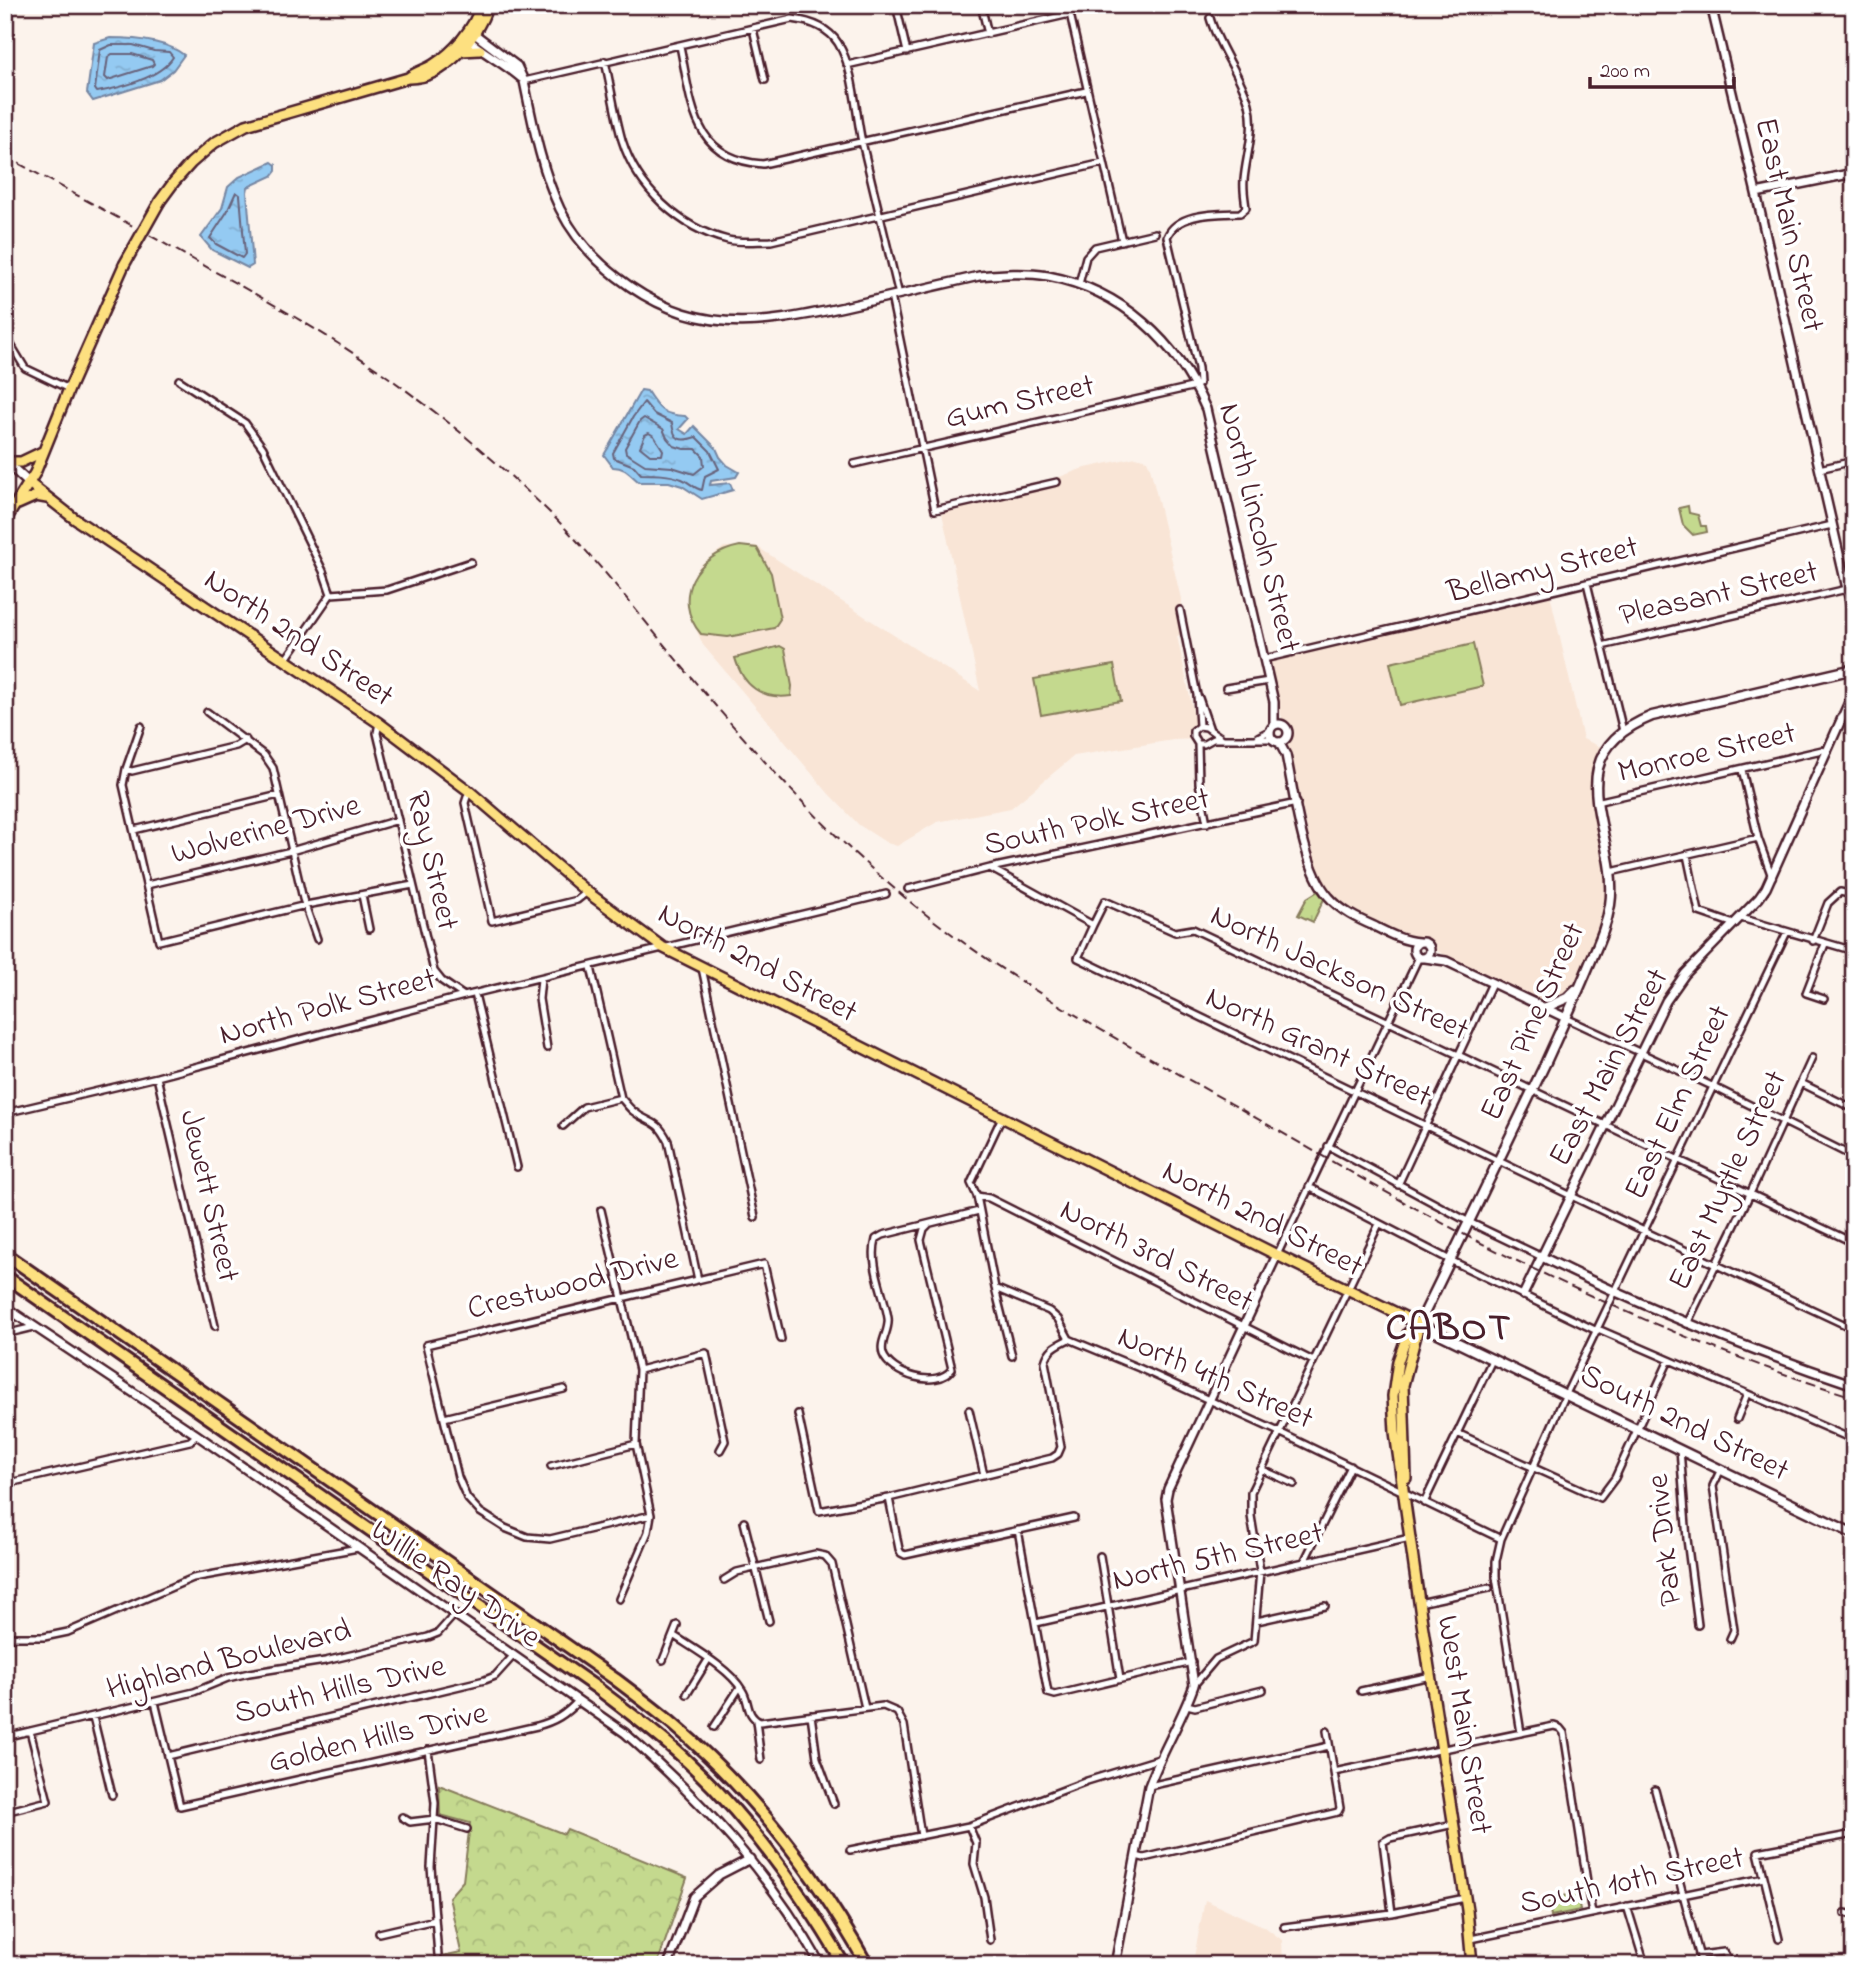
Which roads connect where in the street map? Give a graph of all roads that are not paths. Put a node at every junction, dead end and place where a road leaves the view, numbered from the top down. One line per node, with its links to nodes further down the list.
1 (481, 5): 12 (main road)
2 (488, 5): 9 (main road)
3 (896, 5): 16 (street)
4 (981, 5): 11 (street)
5 (1068, 5): 7 (street)
6 (1711, 5): 27 (street, East Main Street)
7 (1070, 14): 11 (street); 23 (street)
8 (1210, 18): 35 (street)
9 (480, 24): 12 (main road); 17 (street)
10 (753, 29): 13 (street); 19 (street); 21 (street)
11 (988, 34): 16 (street)
12 (469, 35): 14 (street); 15 (main road); 17 (street, North Lincoln Street); 20 (main road)
13 (680, 46): 18 (street); 24 (street)
14 (480, 50): 15 (main road); 22 (street)
15 (460, 51): 20 (main road)
16 (907, 52): 19 (street)
17 (500, 53): 22 (street, North Lincoln Street)
18 (605, 61): 22 (street); 28 (street)
19 (847, 65): 24 (street)
20 (408, 78): 36 (main road, bridge)
21 (765, 80)
22 (524, 81): 32 (street, North Lincoln Street)
23 (1086, 91): 24 (street); 25 (street)
24 (862, 142): 28 (street)
25 (1103, 163): 28 (street); 30 (street)
26 (1854, 173): 27 (street)
27 (1756, 192): 42 (street, East Main Street)
28 (880, 217): 32 (street)
29 (1155, 233): 30 (street)
30 (1122, 241): 31 (street)
31 (1079, 284): 32 (street, North Lincoln Street); 35 (street, North Lincoln Street)
32 (895, 295): 37 (street)
33 (5, 335): 36 (street)
34 (178, 380): 52 (street)
35 (1196, 386): 37 (street, Gum Street); 57 (street, North Lincoln Street)
36 (69, 389): 38 (main road)
37 (922, 449): 41 (street, Gum Street); 43 (street)
38 (44, 451): 40 (main road); 44 (main road)
39 (1854, 461): 42 (street)
40 (6, 462): 44 (main road)
41 (854, 464)
42 (1819, 469): 48 (street, East Main Street)
43 (1056, 482)
44 (29, 483): 45 (main road, North 2nd Street); 46 (main road)
45 (47, 498): 46 (main road); 56 (main road, North 2nd Street)
46 (13, 507): 47 (main road)
47 (5, 521)
48 (1832, 525): 50 (street, Bellamy Street); 51 (street, East Main Street)
49 (471, 562): 52 (street)
50 (1587, 583): 55 (street); 57 (street, Bellamy Street)
51 (1847, 589): 54 (street, East Main Street); 55 (street, Pleasant Street)
52 (331, 594): 56 (street)
53 (1180, 610): 62 (street)
54 (1854, 619)
55 (1602, 646): 68 (street)
56 (286, 659): 64 (main road, North 2nd Street)
57 (1265, 659): 59 (street, North Lincoln Street)
58 (1854, 669): 68 (main road)
59 (1269, 681): 60 (street); 69 (street, North Lincoln Street)
60 (1226, 688)
61 (1854, 691): 74 (street, East Main Street)
62 (1197, 695): 66 (street); 67 (street)
63 (207, 712): 71 (street)
64 (379, 723): 77 (main road, North 2nd Street); 81 (street, Ray Street)
65 (141, 726): 75 (street)
66 (1199, 726): 67 (street); 73 (street)
67 (1210, 731): 70 (street); 72 (street)
68 (1623, 731): 79 (main road, East Pine Street)
69 (1277, 733): 70 (street); 80 (street, North Lincoln Street)
70 (1223, 739): 72 (street)
71 (246, 740): 75 (street); 78 (street)
72 (1210, 740): 73 (street)
73 (1201, 744): 82 (street)
74 (1828, 752): 76 (street, Monroe Street); 89 (street, East Main Street)
75 (126, 769): 83 (street)
76 (1742, 770): 79 (street, Monroe Street); 84 (street)
77 (470, 791): 93 (main road, North 2nd Street); 93 (street)
78 (279, 795): 83 (street); 85 (street)
79 (1595, 802): 88 (main road, East Pine Street)
80 (1297, 803): 82 (street, South Polk Street); 102 (street, North Lincoln Street)
81 (398, 820): 85 (street, Wolverine Drive); 91 (street, Ray Street)
82 (1206, 823): 87 (street, South Polk Street)
83 (134, 830): 90 (street)
84 (1758, 838): 86 (street); 89 (street)
85 (291, 851): 90 (street, Wolverine Drive); 97 (street)
86 (1687, 855): 88 (street); 98 (street)
87 (990, 868): 92 (street, South Polk Street); 99 (street)
88 (1611, 872): 115 (main road, East Pine Street)
89 (1772, 877): 98 (street, East Main Street)
90 (146, 885): 97 (street)
91 (413, 885): 95 (street); 118 (street, Ray Street)
92 (908, 889)
93 (587, 892): 107 (main road, North 2nd Street)
94 (886, 894): 107 (street)
95 (362, 895): 97 (street); 100 (street)
96 (1854, 895): 104 (street)
97 (306, 905): 103 (street)
98 (1737, 921): 101 (street); 124 (street, East Main Street)
99 (1093, 925): 122 (street, North Jackson Street); 131 (street, North Grant Street)
100 (369, 929)
101 (1787, 932): 104 (street); 129 (street, East Elm Street)
102 (1399, 938): 105 (street, North Lincoln Street); 110 (street, North Lincoln Street)
103 (317, 939)
104 (1813, 941): 106 (street)
105 (1419, 942): 108 (street, North Lincoln Street); 110 (street)
106 (1825, 944): 109 (street); 119 (street)
107 (662, 947): 112 (street, North Polk Street); 113 (main road, North 2nd Street)
108 (1430, 947): 110 (street); 111 (street, North Lincoln Street)
109 (1854, 951)
110 (1420, 956): 111 (street, North Lincoln Street); 122 (street)
111 (1446, 961): 116 (street, North Lincoln Street)
112 (590, 967): 114 (street, North Polk Street); 132 (street)
113 (702, 968): 135 (main road, North 2nd Street); 152 (street)
114 (541, 979): 117 (street, North Polk Street); 123 (street)
115 (1582, 982): 120 (main road); 121 (main road, East Pine Street)
116 (1492, 983): 120 (street, North Lincoln Street); 125 (street)
117 (475, 994): 118 (street, North Polk Street); 144 (street)
118 (464, 996): 127 (street, North Polk Street)
119 (1824, 999)
120 (1544, 1008): 121 (street, North Lincoln Street)
121 (1566, 1018): 124 (street); 130 (main road, East Pine Street)
122 (1389, 1022): 125 (street, North Jackson Street); 131 (street)
123 (547, 1048)
124 (1641, 1052): 129 (street); 137 (street, East Main Street)
125 (1460, 1055): 130 (street, North Jackson Street); 138 (street)
126 (1812, 1058): 128 (street, East Myrtle Street)
127 (157, 1077): 134 (street, North Polk Street); 177 (street, Jewett Street)
128 (1801, 1083): 133 (street); 136 (street, East Myrtle Street)
129 (1714, 1087): 136 (street); 142 (street, East Elm Street)
130 (1532, 1090): 137 (street, North Jackson Street); 143 (main road, East Pine Street)
131 (1353, 1092): 138 (street, North Grant Street); 140 (street)
132 (621, 1098): 139 (street); 166 (street, Crestwood Drive)
133 (1854, 1109)
134 (5, 1112)
135 (1002, 1117): 148 (street); 161 (main road, North 2nd Street)
136 (1784, 1122): 141 (street); 147 (street, East Myrtle Street)
137 (1606, 1124): 142 (street, North Jackson Street); 149 (street, East Main Street)
138 (1426, 1125): 143 (street, North Grant Street); 145 (street)
139 (563, 1126)
140 (1328, 1146): 145 (street); 146 (street)
141 (1854, 1157)
142 (1678, 1158): 147 (street, North Jackson Street); 157 (street, East Elm Street)
143 (1497, 1159): 149 (street, North Grant Street); 153 (main road, East Pine Street)
144 (517, 1167)
145 (1398, 1185): 153 (street)
146 (1309, 1187): 154 (street); 161 (street)
147 (1750, 1194): 159 (street, North Jackson Street); 164 (street, East Myrtle Street)
148 (977, 1196): 151 (street); 179 (street, North 3rd Street)
149 (1571, 1196): 157 (street, North Grant Street); 162 (street, East Main Street)
150 (601, 1210): 171 (street)
151 (979, 1211): 155 (street); 167 (street)
152 (755, 1217)
153 (1469, 1222): 162 (street); 163 (main road, East Pine Street)
154 (1379, 1224): 163 (street); 168 (street)
155 (928, 1225): 156 (street); 158 (street)
156 (908, 1229): 158 (street); 158 (street)
157 (1644, 1231): 164 (street, North Grant Street); 169 (street, East Elm Street)
158 (921, 1240)
159 (1854, 1243)
160 (5, 1254): 310 (highway)
161 (1277, 1255): 168 (main road, North 2nd Street); 179 (street)
162 (1542, 1257): 169 (street); 170 (street, East Main Street)
163 (1450, 1260): 170 (street); 174 (main road, East Pine Street)
164 (1716, 1265): 175 (street, East Myrtle Street); 176 (street, North Grant Street)
165 (5, 1279): 309 (highway)
166 (698, 1280): 171 (street, Crestwood Drive); 183 (street)
167 (995, 1288): 184 (street, North 4th Street); 185 (street)
168 (1347, 1290): 174 (main road, North 2nd Street); 187 (street)
169 (1615, 1293): 175 (street); 181 (street, East Elm Street)
170 (1523, 1295): 181 (street)
171 (622, 1299): 189 (street); 197 (street, Crestwood Drive)
172 (5, 1307): 178 (street, Willie Ray Drive)
173 (1854, 1310): 176 (street)
174 (1419, 1324): 186 (main road, North 2nd Street); 215 (main road, West Main Street)
175 (1687, 1324): 190 (street)
176 (1846, 1325): 180 (street, North Grant Street)
177 (215, 1326)
178 (34, 1327): 182 (street); 202 (street, Willie Ray Drive)
179 (1242, 1327): 187 (street, North 3rd Street); 194 (street)
180 (1854, 1329)
181 (1597, 1330): 188 (street); 192 (street, East Elm Street)
182 (5, 1334)
183 (781, 1339)
184 (1069, 1339): 194 (street, North 4th Street); 212 (street)
185 (1012, 1356)
186 (1493, 1358): 192 (main road, South 2nd Street); 201 (street)
187 (1313, 1360): 200 (street)
188 (1669, 1360): 193 (street); 199 (street)
189 (639, 1370): 204 (street); 205 (street)
190 (1854, 1385)
191 (564, 1389): 197 (street)
192 (1566, 1394): 199 (main road, South 2nd Street); 209 (street, East Elm Street)
193 (1746, 1394): 198 (street); 203 (street)
194 (1209, 1399): 200 (street, North 4th Street); 232 (street)
195 (969, 1410): 212 (street)
196 (798, 1414): 216 (street)
197 (444, 1418): 218 (street)
198 (1737, 1419)
199 (1637, 1429): 206 (main road, South 2nd Street); 209 (street)
200 (1279, 1432): 208 (street, North 4th Street); 210 (street)
201 (1457, 1433): 209 (street); 217 (street)
202 (197, 1435): 213 (street); 225 (street, Willie Ray Drive)
203 (1854, 1440)
204 (636, 1444): 207 (street); 218 (street)
205 (720, 1450)
206 (1680, 1450): 211 (main road, South 2nd Street); 242 (street, Park Drive)
207 (551, 1466)
208 (1351, 1466): 215 (street, North 4th Street); 227 (street)
209 (1533, 1467): 223 (street, East Elm Street)
210 (1261, 1469): 214 (street); 229 (street)
211 (1721, 1469): 222 (main road, South 2nd Street); 245 (street)
212 (984, 1475): 216 (street)
213 (5, 1484)
214 (1294, 1484)
215 (1405, 1494): 217 (street, North 4th Street); 224 (main road, West Main Street)
216 (889, 1498): 221 (street)
217 (1424, 1503): 223 (street, North 4th Street)
218 (651, 1515): 233 (street)
219 (1074, 1518): 221 (street)
220 (744, 1522): 228 (street)
221 (1017, 1530): 240 (street)
222 (1854, 1534)
223 (1499, 1537): 267 (street, East Elm Street)
224 (1410, 1538): 227 (street, North 5th Street); 234 (main road, West Main Street)
225 (358, 1548): 237 (street, Willie Ray Drive); 244 (street)
226 (1100, 1556): 235 (street)
227 (1304, 1562): 229 (street, North 5th Street)
228 (755, 1569): 230 (street); 238 (street); 260 (street)
229 (1260, 1571): 232 (street, North 5th Street); 239 (street)
230 (724, 1580)
231 (1489, 1588): 234 (street)
232 (1180, 1590): 235 (street, North 5th Street); 249 (street)
233 (619, 1599)
234 (1419, 1603): 250 (main road, West Main Street)
235 (1108, 1606): 240 (street, North 5th Street); 251 (street)
236 (1325, 1606): 239 (street)
237 (455, 1614): 246 (street, Willie Ray Drive); 258 (street, Highland Boulevard)
238 (769, 1621)
239 (1257, 1621): 252 (street)
240 (1036, 1623): 251 (street)
241 (677, 1625): 243 (street)
242 (1698, 1625)
243 (673, 1635): 247 (street); 248 (street)
244 (5, 1637)
245 (1730, 1639)
246 (514, 1655): 257 (street, Willie Ray Drive); 272 (street, South Hills Drive)
247 (663, 1660)
248 (708, 1660): 253 (street); 256 (street)
249 (1192, 1662): 251 (street); 252 (street)
250 (1431, 1675): 255 (street); 271 (main road, West Main Street)
251 (1120, 1679)
252 (1194, 1685): 259 (street)
253 (740, 1687): 263 (street); 264 (street)
254 (1263, 1690): 259 (street)
255 (1361, 1691)
256 (687, 1693)
257 (578, 1701): 270 (street, Golden Hills Drive); 290 (street, Willie Ray Drive)
258 (155, 1702): 262 (street, Highland Boulevard); 272 (street)
259 (1187, 1705): 273 (street)
260 (865, 1708): 261 (street); 287 (street)
261 (811, 1715): 263 (street); 279 (street)
262 (93, 1717): 265 (street, Highland Boulevard); 278 (street)
263 (756, 1721): 274 (street)
264 (714, 1727)
265 (30, 1731): 268 (street, Highland Boulevard); 280 (street)
266 (1327, 1731): 269 (street)
267 (1521, 1733): 271 (street); 297 (street)
268 (5, 1737)
269 (1329, 1746): 275 (street); 276 (street)
270 (428, 1750): 272 (street, Golden Hills Drive); 282 (street)
271 (1442, 1750): 275 (street); 283 (main road, West Main Street)
272 (168, 1756)
273 (1159, 1759): 276 (street); 284 (street)
274 (761, 1760)
275 (1334, 1772): 289 (street)
276 (1149, 1786): 289 (street)
277 (1655, 1790): 292 (street)
278 (112, 1796)
279 (834, 1804)
280 (5, 1812)
281 (402, 1818): 282 (street)
282 (435, 1819): 285 (street); 299 (street)
283 (1454, 1824): 293 (main road, West Main Street); 295 (street)
284 (969, 1826): 287 (street); 303 (street)
285 (467, 1829)
286 (1854, 1834): 291 (street, South 10th Street)
287 (921, 1836): 288 (street)
288 (850, 1850)
289 (1136, 1856): 311 (street)
290 (750, 1859): 307 (street); 308 (street, Willie Ray Drive)
291 (1764, 1878): 292 (street, South 10th Street); 302 (street)
292 (1683, 1895): 294 (street, South 10th Street); 306 (street)
293 (1465, 1898): 295 (street); 304 (main road, West Main Street)
294 (1627, 1906): 297 (street, South 10th Street); 313 (street)
295 (1392, 1913): 300 (street)
296 (1845, 1913): 298 (street)
297 (1592, 1914): 304 (street, South 10th Street)
298 (1854, 1915)
299 (435, 1920): 301 (street); 305 (street)
300 (1284, 1927)
301 (379, 1933)
302 (1779, 1938)
303 (989, 1940)
304 (1471, 1940): 312 (main road, West Main Street)
305 (438, 1955)
306 (1700, 1955): 314 (street); 315 (street)
307 (668, 1965)
308 (821, 1965)
309 (844, 1965)
310 (867, 1965)
311 (1115, 1965)
312 (1472, 1965)
313 (1645, 1965)
314 (1702, 1965)
315 (1717, 1965)

